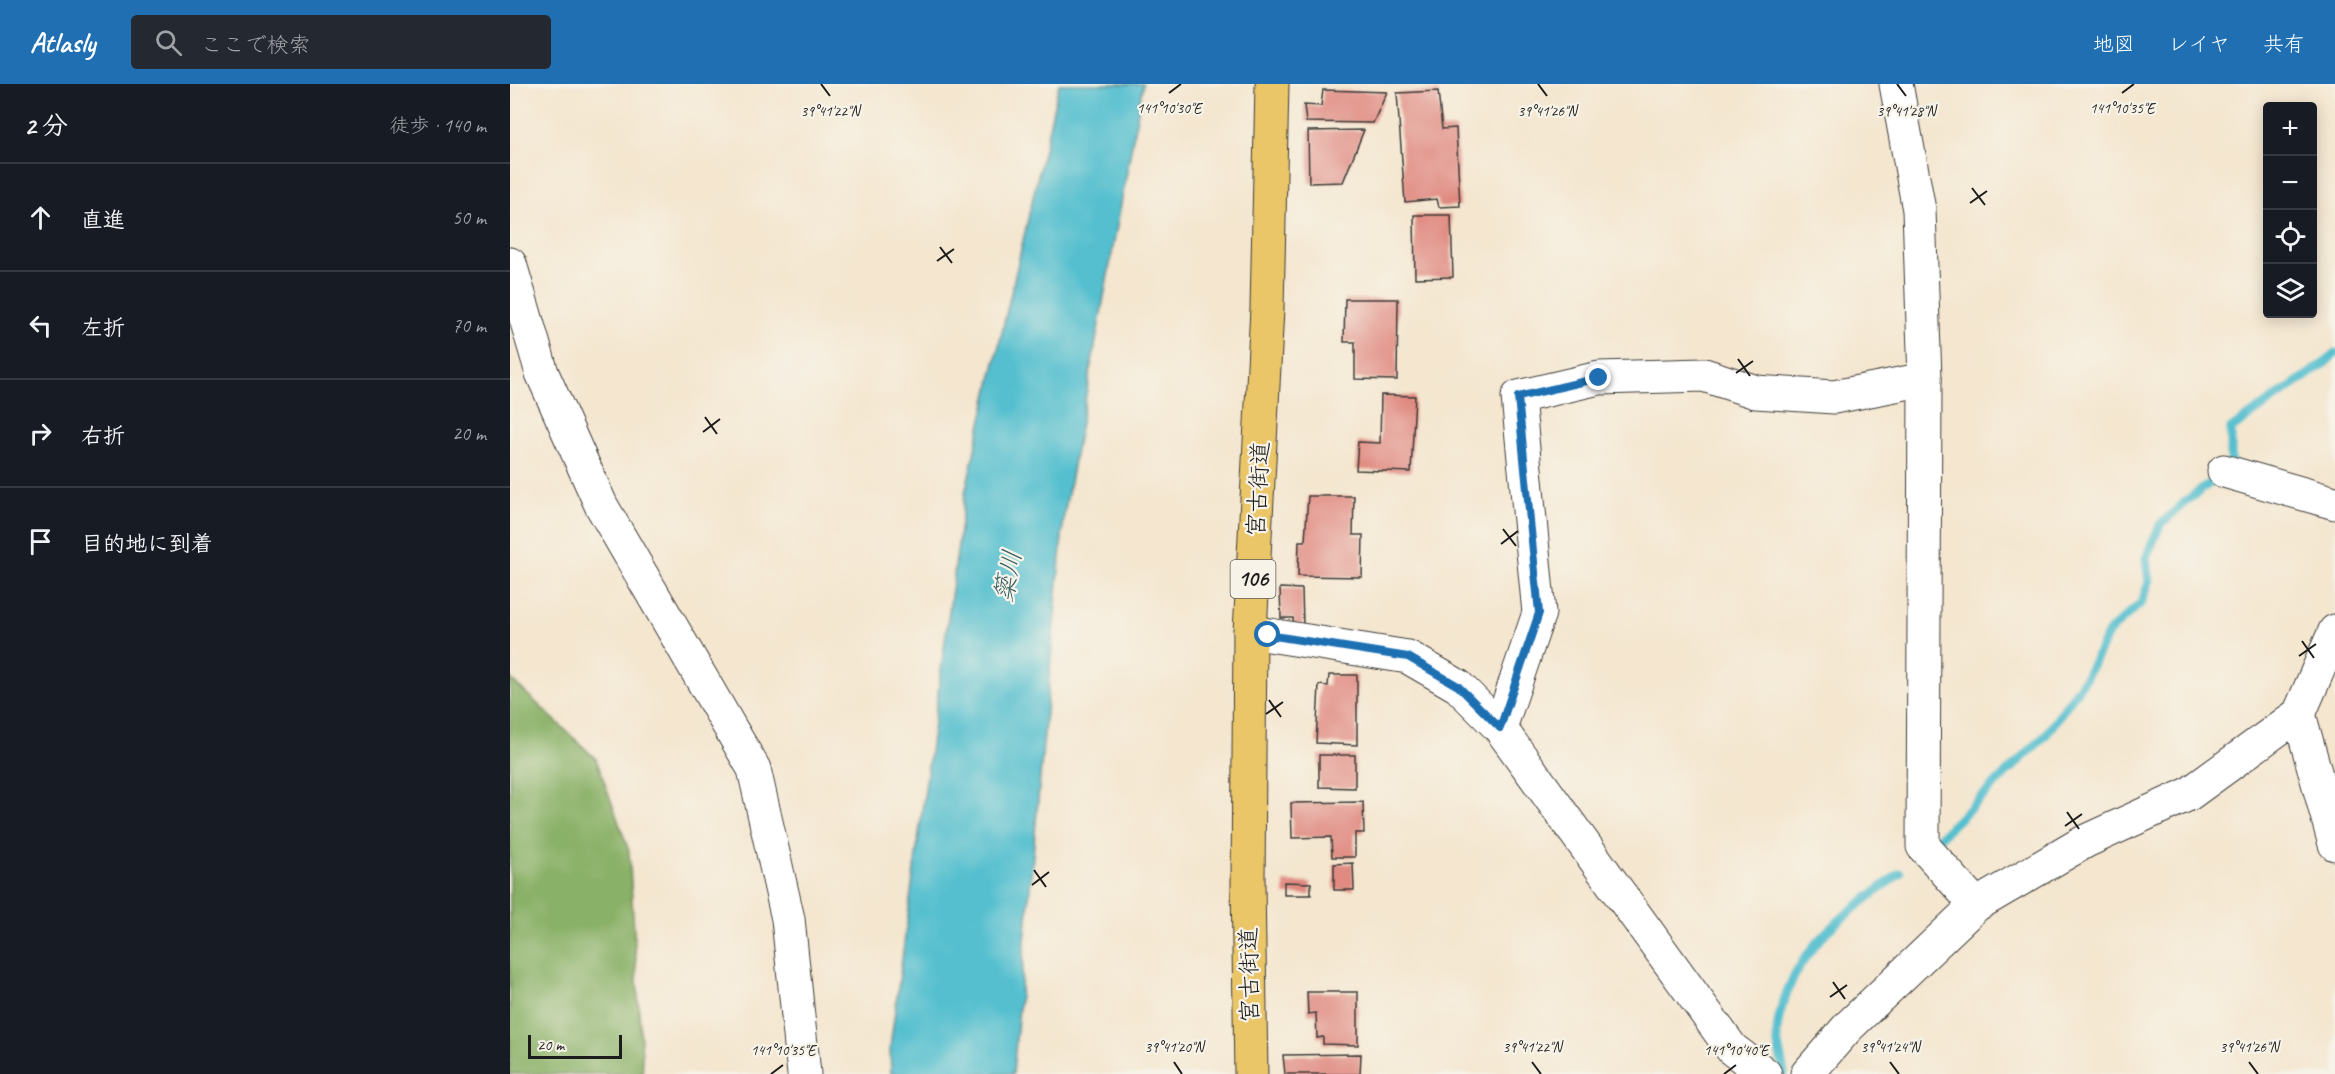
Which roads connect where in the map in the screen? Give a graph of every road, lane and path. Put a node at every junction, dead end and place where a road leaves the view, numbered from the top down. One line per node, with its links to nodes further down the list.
1 (1272, 84): 8 (highway, 宮古街道 / 106)
2 (1896, 84): 4 (street)
3 (510, 264): 13 (street)
4 (1925, 378): 10 (street); 12 (street)
5 (2224, 471): 6 (street)
6 (2335, 503)
7 (2335, 631): 9 (street)
8 (1250, 632): 10 (street); 14 (highway, 宮古街道 / 106)
9 (2300, 714): 11 (street); 12 (street)
10 (1500, 728): 15 (street)
11 (2335, 844)
12 (1976, 905): 16 (street)
13 (804, 1074)
14 (1251, 1074)
15 (1765, 1074)
16 (1807, 1074)

